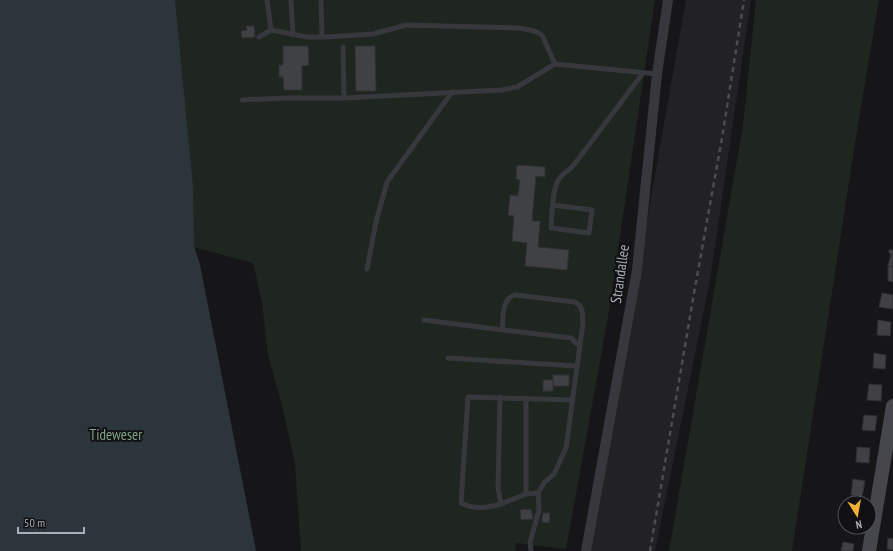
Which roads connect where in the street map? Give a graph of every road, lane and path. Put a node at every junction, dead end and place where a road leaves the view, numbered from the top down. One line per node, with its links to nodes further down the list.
1 (267, 0): 5 (lane)
2 (291, 0): 6 (lane)
3 (321, 0): 7 (lane)
4 (668, 0): 12 (street, Strandallee)
5 (271, 30): 6 (lane); 8 (lane)
6 (293, 35): 7 (lane)
7 (322, 37): 10 (lane)
8 (259, 38)
9 (343, 47): 14 (lane)
10 (554, 64): 11 (lane); 13 (lane)
11 (643, 73): 12 (lane); 16 (lane)
12 (657, 74): 31 (street, Strandallee)
13 (452, 92): 14 (lane); 17 (lane)
14 (344, 98): 15 (lane)
15 (242, 100)
16 (554, 205): 16 (lane)
17 (367, 270)
18 (424, 320): 19 (lane)
19 (504, 330): 20 (lane); 20 (lane)
20 (579, 346): 22 (lane)
21 (448, 358): 22 (lane)
22 (576, 366): 25 (lane)
23 (500, 398): 24 (lane); 29 (lane); 29 (lane)
24 (526, 398): 25 (lane); 28 (lane)
25 (573, 400): 27 (lane)
26 (893, 406): 32 (street)
27 (538, 493): 28 (lane); 30 (lane)
28 (526, 494): 29 (lane)
29 (501, 504)
30 (531, 551)
31 (586, 551)
32 (869, 551)

